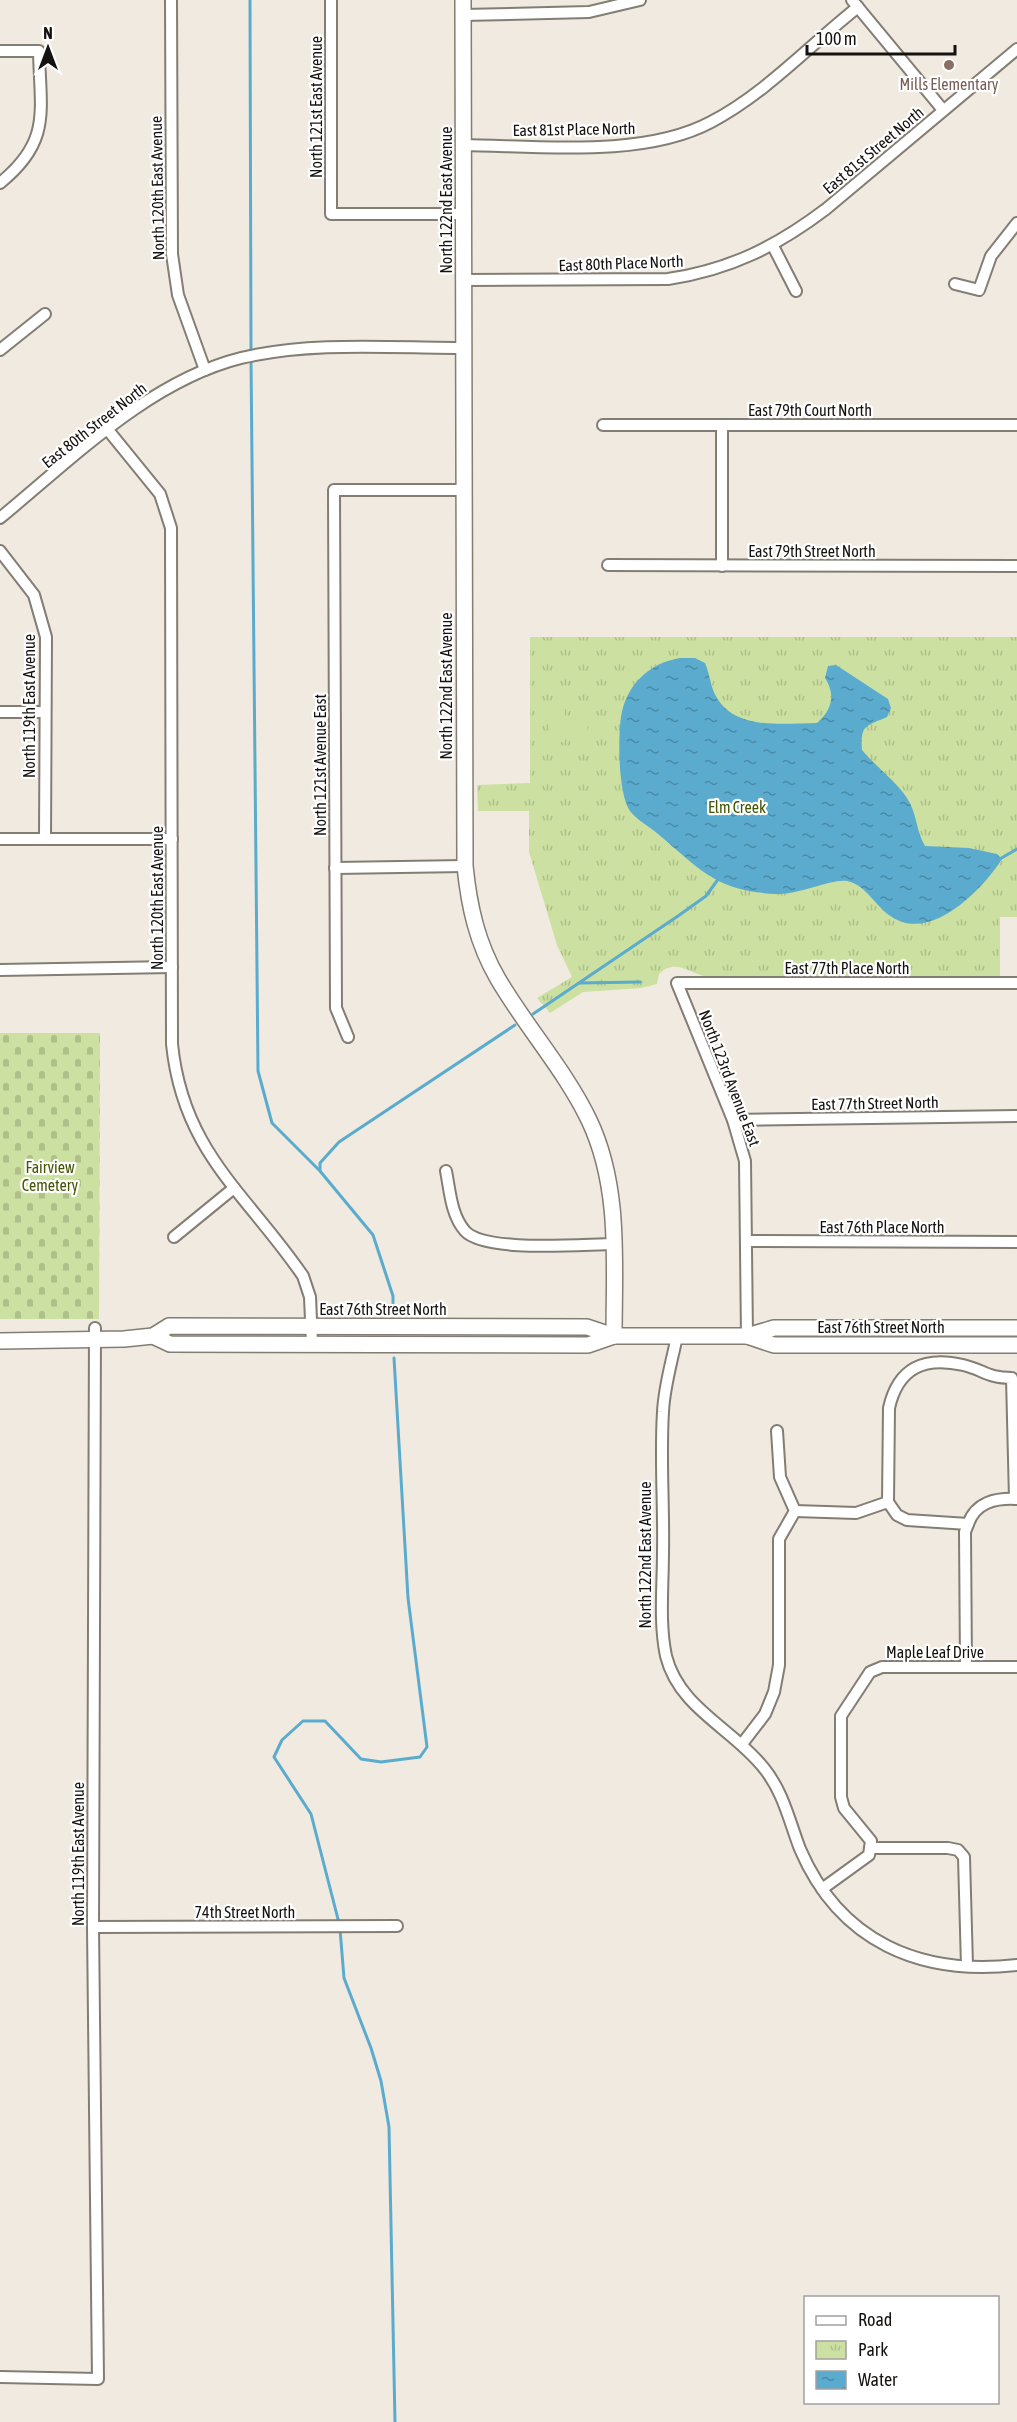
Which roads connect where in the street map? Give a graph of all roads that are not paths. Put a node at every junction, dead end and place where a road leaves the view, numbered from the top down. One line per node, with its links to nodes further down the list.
1 (171, 0): 20 (street, North 120th East Avenue)
2 (331, 0): 11 (street, North 121st East Avenue)
3 (640, 0): 5 (street)
4 (855, 3): 8 (street); 9 (street, East 81st Place North)
5 (463, 7): 9 (main road, North 122nd East Avenue)
6 (1017, 50): 8 (street, East 81st Street North)
7 (0, 51): 10 (street)
8 (943, 110): 13 (street, East 81st Street North)
9 (464, 145): 11 (main road, North 122nd East Avenue)
10 (0, 183)
11 (464, 214): 14 (main road, North 122nd East Avenue)
12 (1017, 223): 15 (street)
13 (773, 246): 14 (street, East 80th Place North); 16 (street)
14 (464, 280): 18 (main road, North 122nd East Avenue)
15 (955, 284)
16 (796, 291)
17 (45, 314): 19 (street)
18 (464, 348): 20 (street, East 80th Street North); 25 (main road, North 122nd East Avenue)
19 (0, 350)
20 (205, 370): 24 (street, East 80th Street North)
21 (603, 425): 22 (street, East 79th Court North)
22 (722, 425): 23 (street, East 79th Court North); 29 (street)
23 (1017, 425)
24 (108, 430): 26 (street, East 80th Street North); 35 (street, North 120th East Avenue)
25 (464, 490): 36 (main road, North 122nd East Avenue); 37 (street, North 121st Avenue East)
26 (0, 518)
27 (0, 551): 32 (street, North 119th East Avenue)
28 (608, 565): 29 (street, East 79th Street North)
29 (722, 566): 30 (street, East 79th Street North)
30 (1017, 566)
31 (0, 712): 32 (street)
32 (45, 712): 34 (street, North 119th East Avenue)
33 (0, 839): 34 (street)
34 (45, 839): 35 (street)
35 (172, 839): 38 (street, North 120th East Avenue)
36 (465, 866): 37 (street); 50 (main road, North 122nd East Avenue)
37 (335, 868): 42 (street, North 121st Avenue East)
38 (172, 967): 39 (street); 46 (street, North 120th East Avenue)
39 (0, 970)
40 (1017, 982): 41 (street, East 77th Place North)
41 (677, 983): 44 (street, North 123rd Avenue East)
42 (348, 1037)
43 (1017, 1116): 44 (street, East 77th Street North)
44 (733, 1120): 48 (street, North 123rd Avenue East)
45 (446, 1171): 50 (street)
46 (234, 1188): 47 (street); 51 (street, North 120th East Avenue)
47 (174, 1237)
48 (746, 1241): 49 (street, East 76th Place North); 57 (street, North 123rd Avenue East)
49 (1017, 1242)
50 (614, 1244): 55 (main road, North 122nd East Avenue)
51 (312, 1327): 54 (main road, East 76th Street North); 55 (main road, East 76th Street North); 59 (street, North 120th East Avenue)
52 (1017, 1328): 57 (main road, East 76th Street North)
53 (95, 1334): 54 (main road, East 76th Street North); 58 (main road, East 76th Street North); 72 (street, North 119th East Avenue)
54 (153, 1335): 59 (main road, East 76th Street North)
55 (614, 1336): 56 (main road, East 76th Street North); 59 (main road, East 76th Street North)
56 (677, 1336): 57 (main road, East 76th Street North); 68 (street, North 122nd East Avenue)
57 (747, 1336): 60 (main road, East 76th Street North)
58 (0, 1341)
59 (312, 1344)
60 (1017, 1345)
61 (777, 1431): 64 (street)
62 (1016, 1499): 63 (street); 65 (street)
63 (888, 1502): 64 (street); 65 (street)
64 (795, 1511): 68 (street)
65 (968, 1524): 66 (street)
66 (966, 1667): 67 (street, Maple Leaf Drive); 69 (street, Maple Leaf Drive)
67 (1017, 1667)
68 (742, 1744): 70 (street, North 122nd East Avenue)
69 (870, 1848): 70 (street); 74 (street)
70 (822, 1889): 74 (street, North 122nd East Avenue)
71 (397, 1926): 72 (street, 74th Street North)
72 (93, 1927): 75 (street, North 119th East Avenue)
73 (1017, 1965): 74 (street, North 122nd East Avenue)
74 (967, 1966)
75 (0, 2377)

